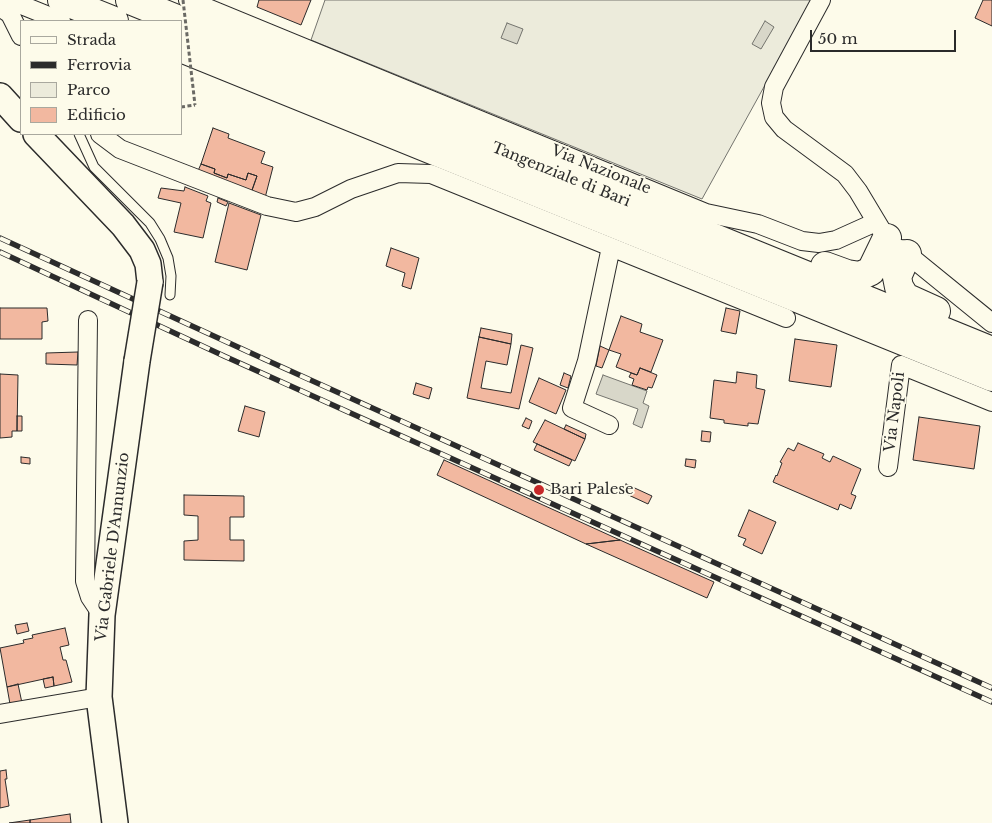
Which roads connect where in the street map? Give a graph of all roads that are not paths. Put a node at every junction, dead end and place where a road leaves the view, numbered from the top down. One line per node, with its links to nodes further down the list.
1 (9, 0): 7 (street)
2 (62, 0): 8 (highway)
3 (130, 0): 9 (highway, Tangenziale di Bari)
4 (189, 0): 19 (street, Via Nazionale)
5 (821, 0): 19 (street)
6 (0, 8): 11 (street)
7 (59, 20)
8 (112, 20)
9 (179, 20)
10 (182, 21): 18 (highway, Tangenziale di Bari)
11 (20, 34)
12 (182, 48): 26 (highway, Tangenziale di Bari)
13 (0, 96): 14 (street)
14 (20, 117)
15 (37, 135): 21 (street)
16 (79, 135): 21 (lane)
17 (101, 135): 20 (street)
18 (688, 226): 19 (highway); 25 (highway, Tangenziale di Bari)
19 (890, 238): 24 (street); 25 (highway)
20 (612, 248): 22 (street); 28 (street)
21 (160, 289): 30 (street, Via Gabriele D'Annunzio, bridge)
22 (786, 318)
23 (88, 320): 30 (street)
24 (992, 323)
25 (980, 346)
26 (992, 377)
27 (992, 402): 29 (street, Via Napoli)
28 (609, 425)
29 (888, 467)
30 (102, 615): 31 (street, Via Gabriele D'Annunzio)
31 (98, 697): 32 (street); 33 (street, Via Gabriele D'Annunzio)
32 (0, 714)
33 (115, 823)

